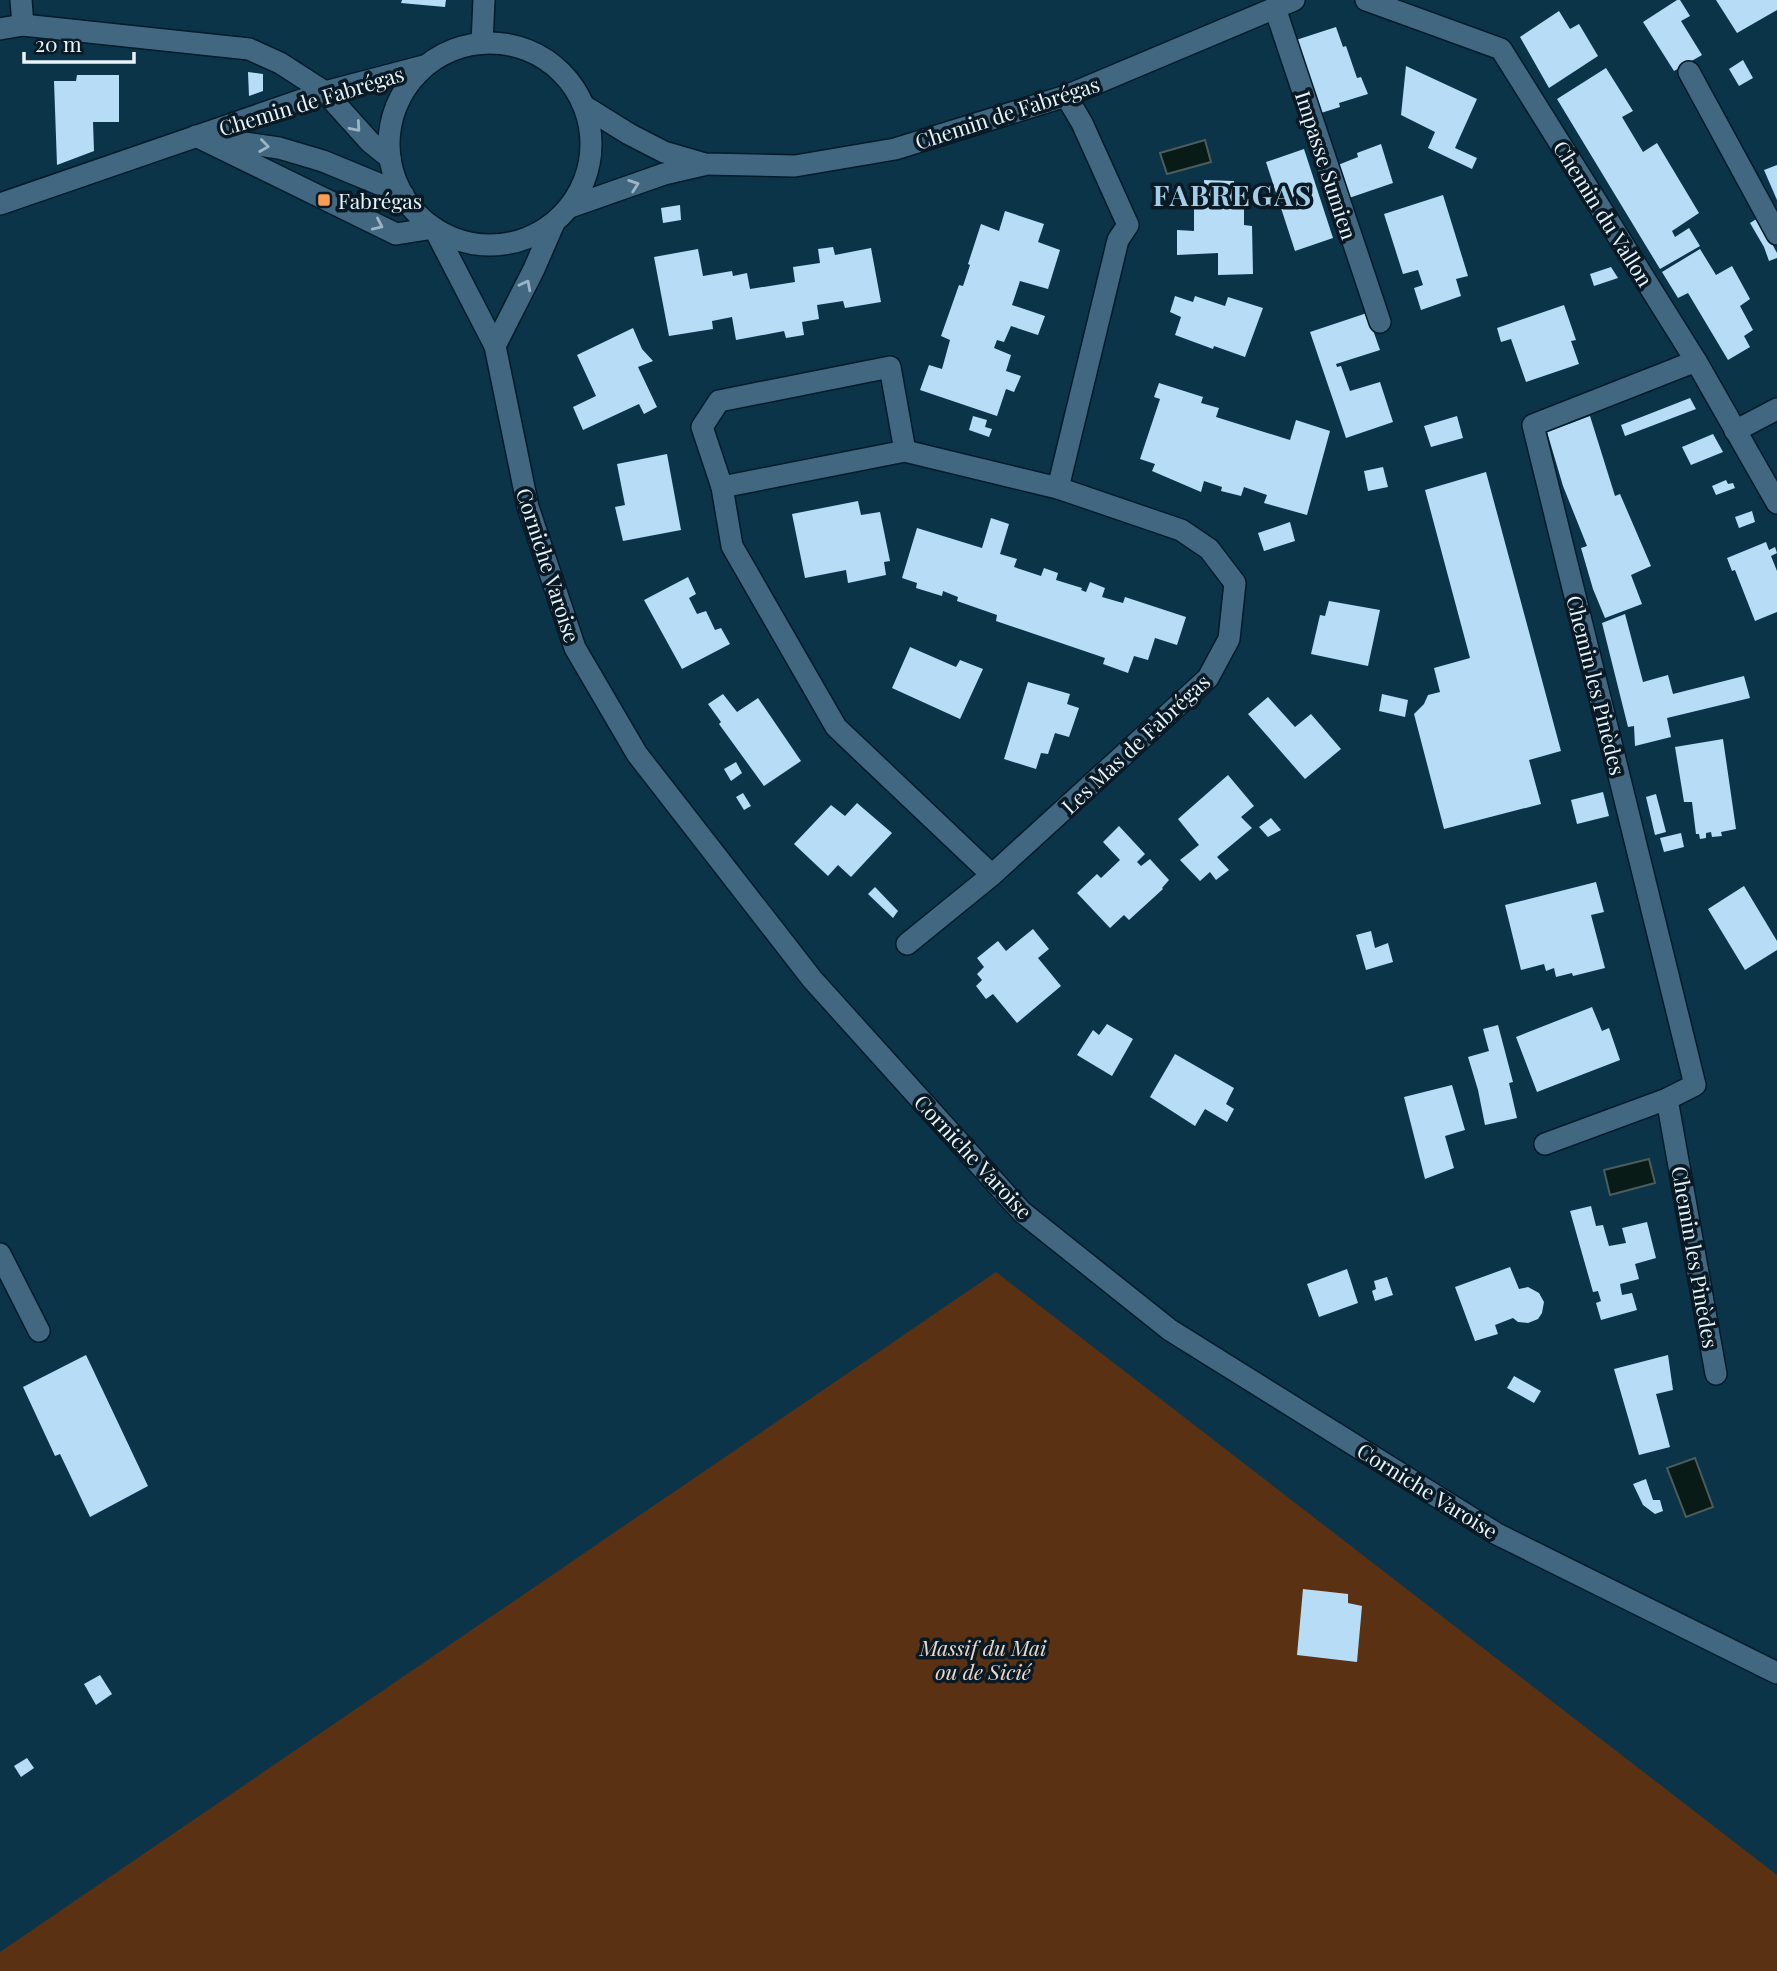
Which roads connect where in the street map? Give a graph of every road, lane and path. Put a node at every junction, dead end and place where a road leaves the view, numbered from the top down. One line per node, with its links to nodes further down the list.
1 (21, 0): 5 (street)
2 (484, 0): 7 (street)
3 (1366, 0): 24 (street, Chemin du Vallon)
4 (1285, 4): 11 (street, Chemin de Fabrégas); 22 (street, Impasse Sumien)
5 (23, 25): 6 (street); 10 (street)
6 (0, 29)
7 (482, 43): 8 (street); 12 (street)
8 (426, 65): 10 (street, Chemin de Fabrégas); 14 (street)
9 (1689, 72): 21 (street)
10 (326, 92): 13 (street, Chemin de Fabrégas); 14 (street, one-way to 14)
11 (1066, 96): 15 (street, Chemin de Fabrégas); 29 (street)
12 (584, 106): 15 (street, Chemin de Fabrégas); 18 (street)
13 (196, 136): 16 (street, Chemin de Fabrégas, one-way to 16); 17 (street, Chemin de Fabrégas); 20 (street, one-way to 20)
14 (390, 158): 16 (street)
15 (705, 164): 18 (street, Chemin de Fabrégas, one-way to 15)
16 (403, 194): 20 (street)
17 (0, 204)
18 (569, 207): 19 (street)
19 (554, 223): 20 (street); 23 (street, one-way to 19)
20 (435, 228): 23 (street, Corniche Varoise)
21 (1777, 234)
22 (1380, 322)
23 (495, 346): 38 (street, Corniche Varoise)
24 (1696, 361): 26 (street, Chemin du Vallon); 33 (street, Chemin les Pinèdes)
25 (1777, 409): 26 (street)
26 (1735, 431): 30 (street, Chemin du Vallon)
27 (905, 451): 28 (street, Les Mas de Fabrégas); 28 (street); 29 (street, Les Mas de Fabrégas)
28 (722, 487): 31 (street)
29 (1058, 488): 31 (street, Les Mas de Fabrégas)
30 (1777, 503)
31 (992, 875): 32 (street, Les Mas de Fabrégas)
32 (906, 944)
33 (1667, 1099): 34 (street, Chemin les Pinèdes); 37 (street, Chemin les Pinèdes)
34 (1545, 1144)
35 (0, 1254): 36 (street)
36 (39, 1331)
37 (1716, 1374)
38 (1777, 1673)

